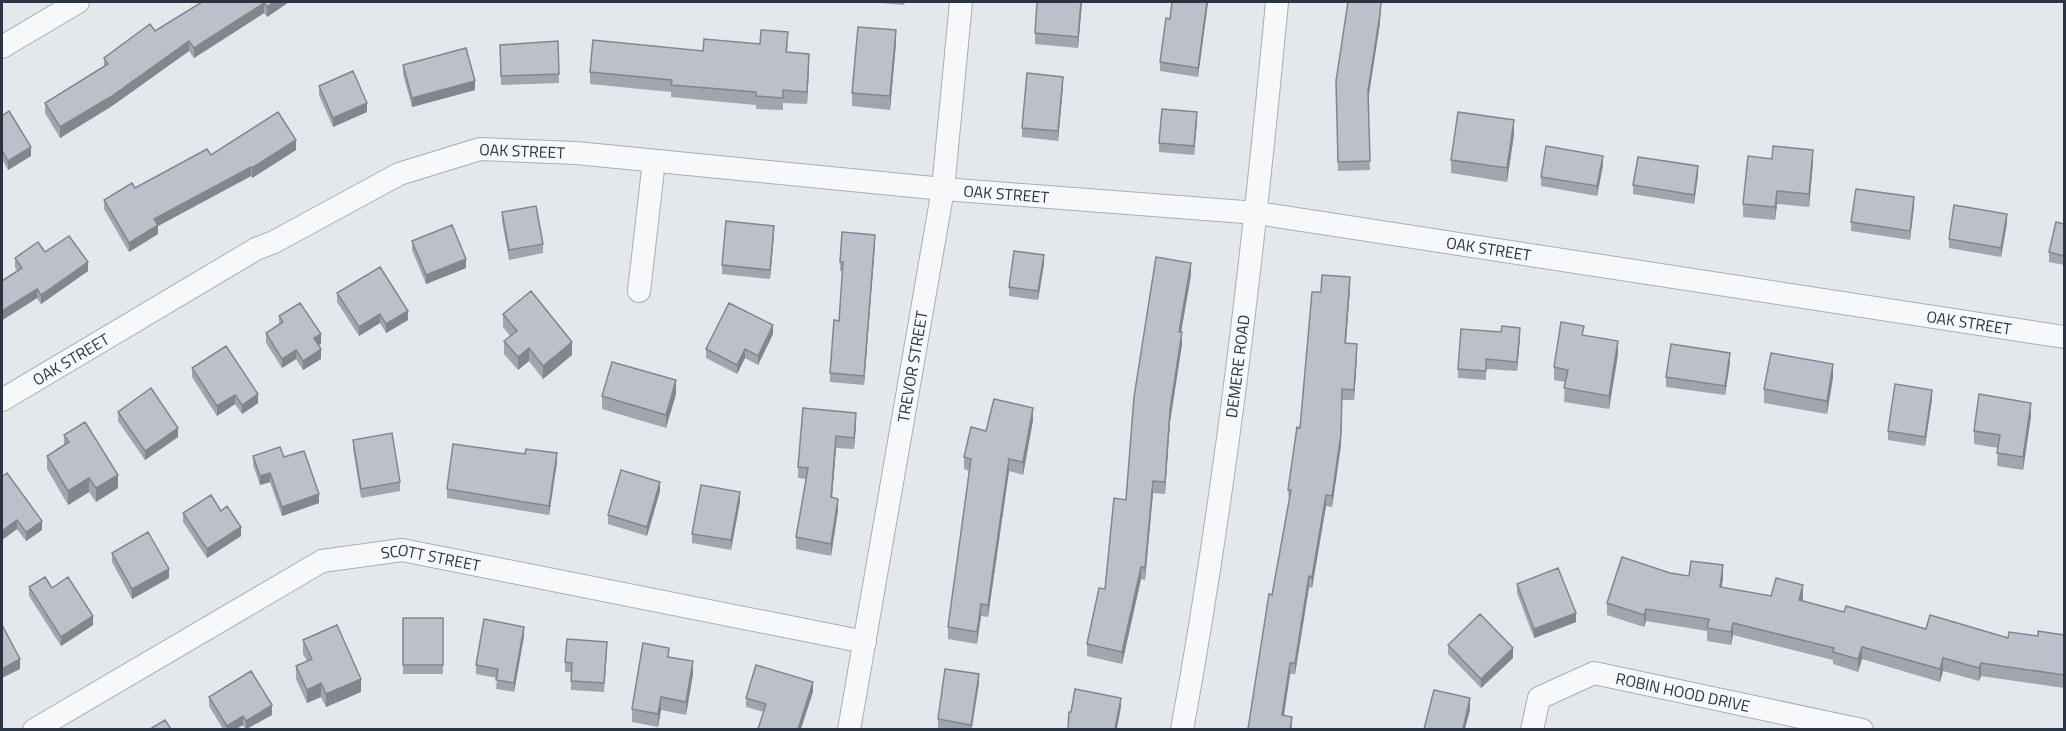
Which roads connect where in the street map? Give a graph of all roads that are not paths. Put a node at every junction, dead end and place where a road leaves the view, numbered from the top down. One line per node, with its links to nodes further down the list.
1 (78, 2): 4 (street)
2 (961, 2): 6 (street, TREVOR STREET)
3 (1276, 2): 7 (street, DEMERE ROAD)
4 (2, 47)
5 (654, 161): 6 (street, OAK STREET); 8 (street); 10 (street, OAK STREET)
6 (943, 189): 7 (street, OAK STREET); 11 (street, TREVOR STREET)
7 (1257, 213): 9 (street, OAK STREET); 15 (street, DEMERE ROAD)
8 (639, 291)
9 (2064, 337)
10 (2, 400)
11 (865, 642): 13 (street, SCOTT STREET); 14 (street, TREVOR STREET)
12 (1850, 728): 16 (street, ROBIN HOOD DRIVE)
13 (34, 729)
14 (849, 729)
15 (1182, 729)
16 (1532, 729)

